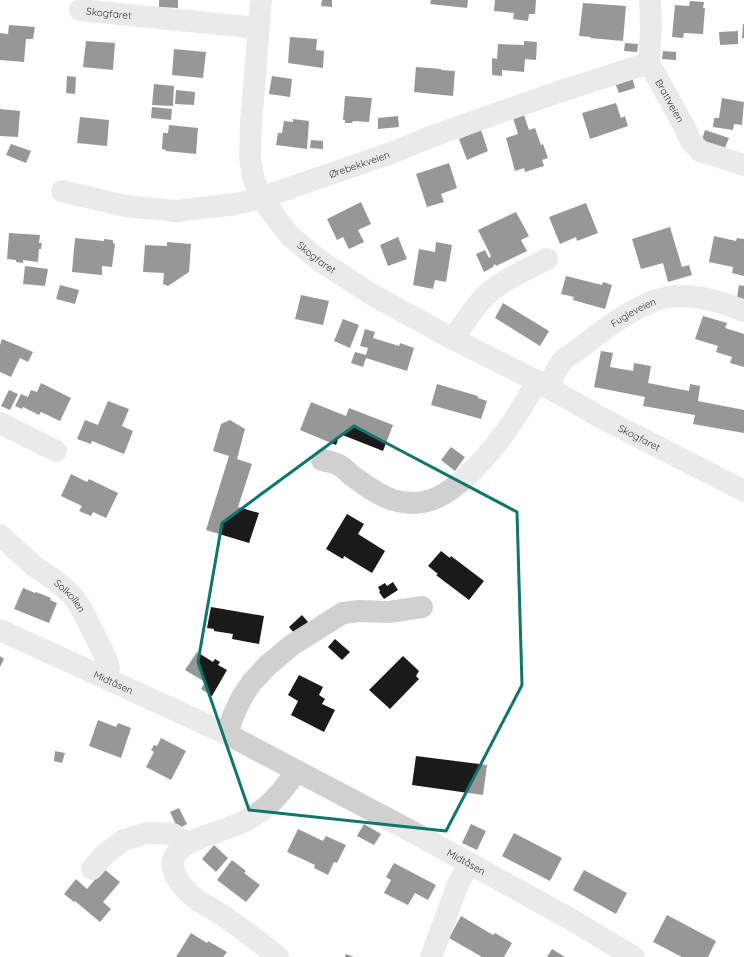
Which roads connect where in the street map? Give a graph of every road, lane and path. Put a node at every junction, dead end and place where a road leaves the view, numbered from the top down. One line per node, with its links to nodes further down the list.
1 (261, 0): 4 (street, Skogfaret)
2 (650, 0): 5 (street)
3 (80, 10): 4 (street, Skogfaret)
4 (258, 28): 8 (street, Skogfaret)
5 (649, 63): 6 (street, Brattveien); 8 (street, Ørebekkveien)
6 (744, 165)
7 (62, 191): 8 (street, Ørebekkveien)
8 (261, 198): 11 (street, Skogfaret)
9 (547, 259): 11 (street)
10 (744, 311): 12 (street, Fugleveien)
11 (453, 339): 12 (street, Skogfaret)
12 (542, 385): 15 (street); 16 (street, Skogfaret)
13 (0, 423): 14 (street)
14 (56, 451)
15 (322, 460)
16 (744, 491)
17 (0, 534): 20 (street, Solkollen)
18 (422, 607): 21 (street)
19 (0, 630): 20 (street, Midtåsen)
20 (106, 678): 21 (street, Midtåsen)
21 (227, 734): 22 (street, Midtåsen)
22 (296, 771): 23 (street); 24 (street, Midtåsen)
23 (187, 843): 25 (street); 26 (street)
24 (469, 864): 27 (street); 28 (street, Midtåsen)
25 (92, 869)
26 (278, 957)
27 (431, 957)
28 (634, 957)

